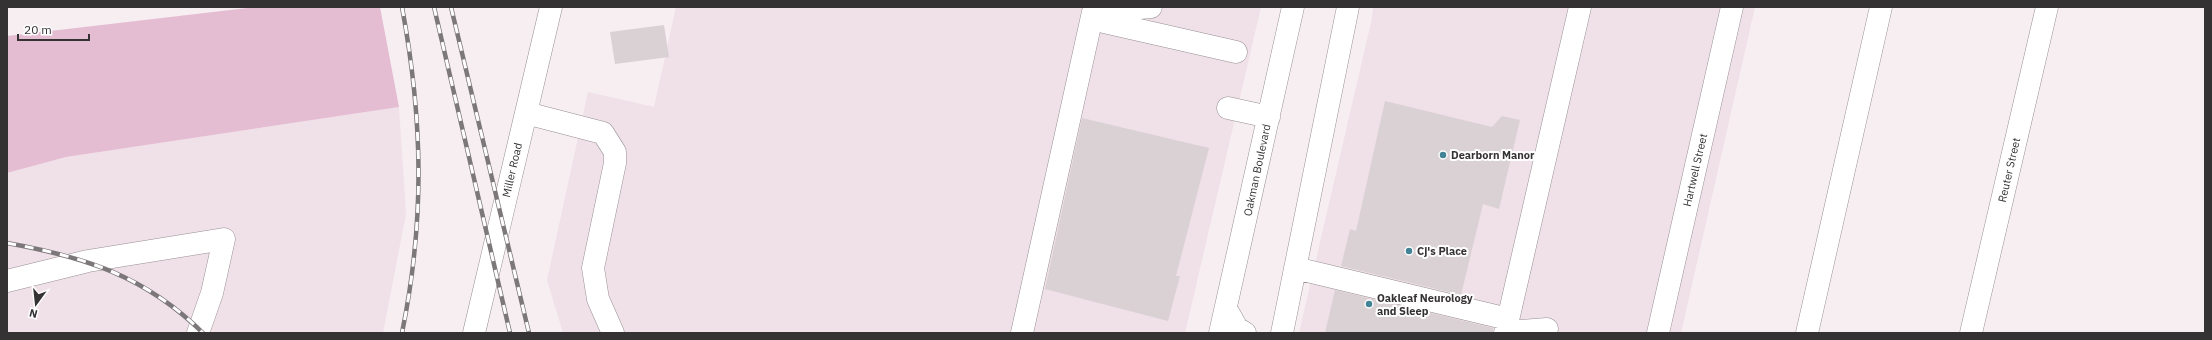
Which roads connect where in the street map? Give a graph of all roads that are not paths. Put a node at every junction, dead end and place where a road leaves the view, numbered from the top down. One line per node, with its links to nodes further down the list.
1 (551, 7): 12 (street, Miller Road)
2 (1151, 7): 9 (street)
3 (1293, 7): 13 (street, Oakman Boulevard)
4 (1348, 7): 14 (street)
5 (1580, 7): 17 (street)
6 (1732, 7): 26 (street, Hartwell Street)
7 (1881, 7): 27 (street)
8 (2047, 7): 28 (street, Reuter Street)
9 (1111, 13): 10 (street); 23 (street)
10 (1236, 52)
11 (1228, 108): 13 (street)
12 (526, 113): 21 (street, Miller Road); 22 (street)
13 (1269, 118): 16 (street, Oakman Boulevard)
14 (1295, 268): 17 (street); 19 (street)
15 (7, 281): 20 (street)
16 (1227, 310): 24 (street, Oakman Boulevard); 25 (street)
17 (1506, 328): 18 (street)
18 (1547, 329)
19 (1279, 331)
20 (198, 333)
21 (474, 333)
22 (613, 333)
23 (1022, 333)
24 (1220, 333)
25 (1245, 333)
26 (1658, 333)
27 (1807, 333)
28 (1971, 333)

